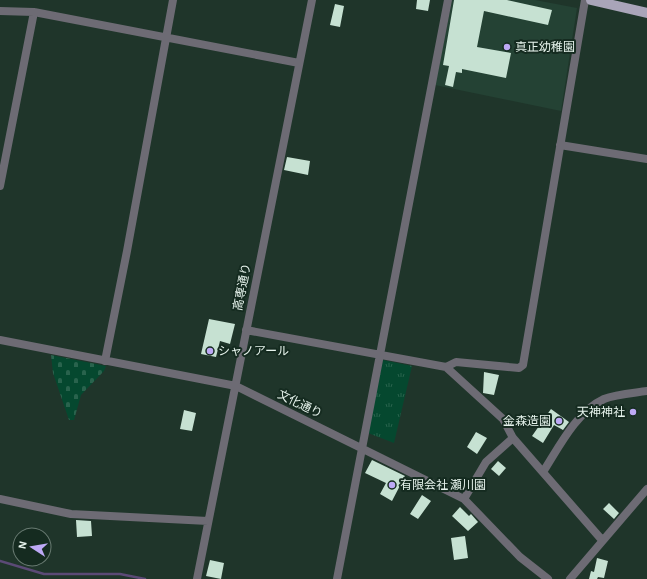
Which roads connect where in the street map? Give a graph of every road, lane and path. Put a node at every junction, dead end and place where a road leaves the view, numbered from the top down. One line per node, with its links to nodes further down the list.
1 (173, 0): 9 (street)
2 (312, 0): 10 (street, 高専通り)
3 (448, 0): 17 (street)
4 (585, 0): 11 (street)
5 (591, 0): 8 (main road)
6 (0, 11): 7 (street)
7 (34, 12): 9 (street); 13 (street)
8 (647, 13)
9 (168, 38): 10 (street); 18 (street)
10 (299, 63): 15 (street, 高専通り)
11 (560, 145): 12 (street); 19 (street)
12 (647, 159)
13 (2, 168): 14 (street)
14 (0, 186)
15 (246, 330): 17 (street); 20 (street, 高専通り)
16 (0, 340): 18 (street, 文化通り)
17 (380, 355): 19 (street); 23 (street)
18 (105, 361): 20 (street, 文化通り)
19 (446, 367): 22 (street)
20 (236, 386): 23 (street, 文化通り); 28 (street, 高専通り)
21 (647, 391): 24 (street)
22 (513, 438): 24 (street); 26 (street)
23 (362, 447): 26 (street, 文化通り); 31 (street)
24 (542, 472): 29 (street)
25 (647, 489): 29 (street)
26 (464, 498): 32 (street, 文化通り)
27 (0, 499): 28 (street)
28 (208, 521): 30 (street, 高専通り)
29 (602, 540): 33 (street)
30 (196, 579)
31 (337, 579)
32 (548, 579)
33 (570, 579)

